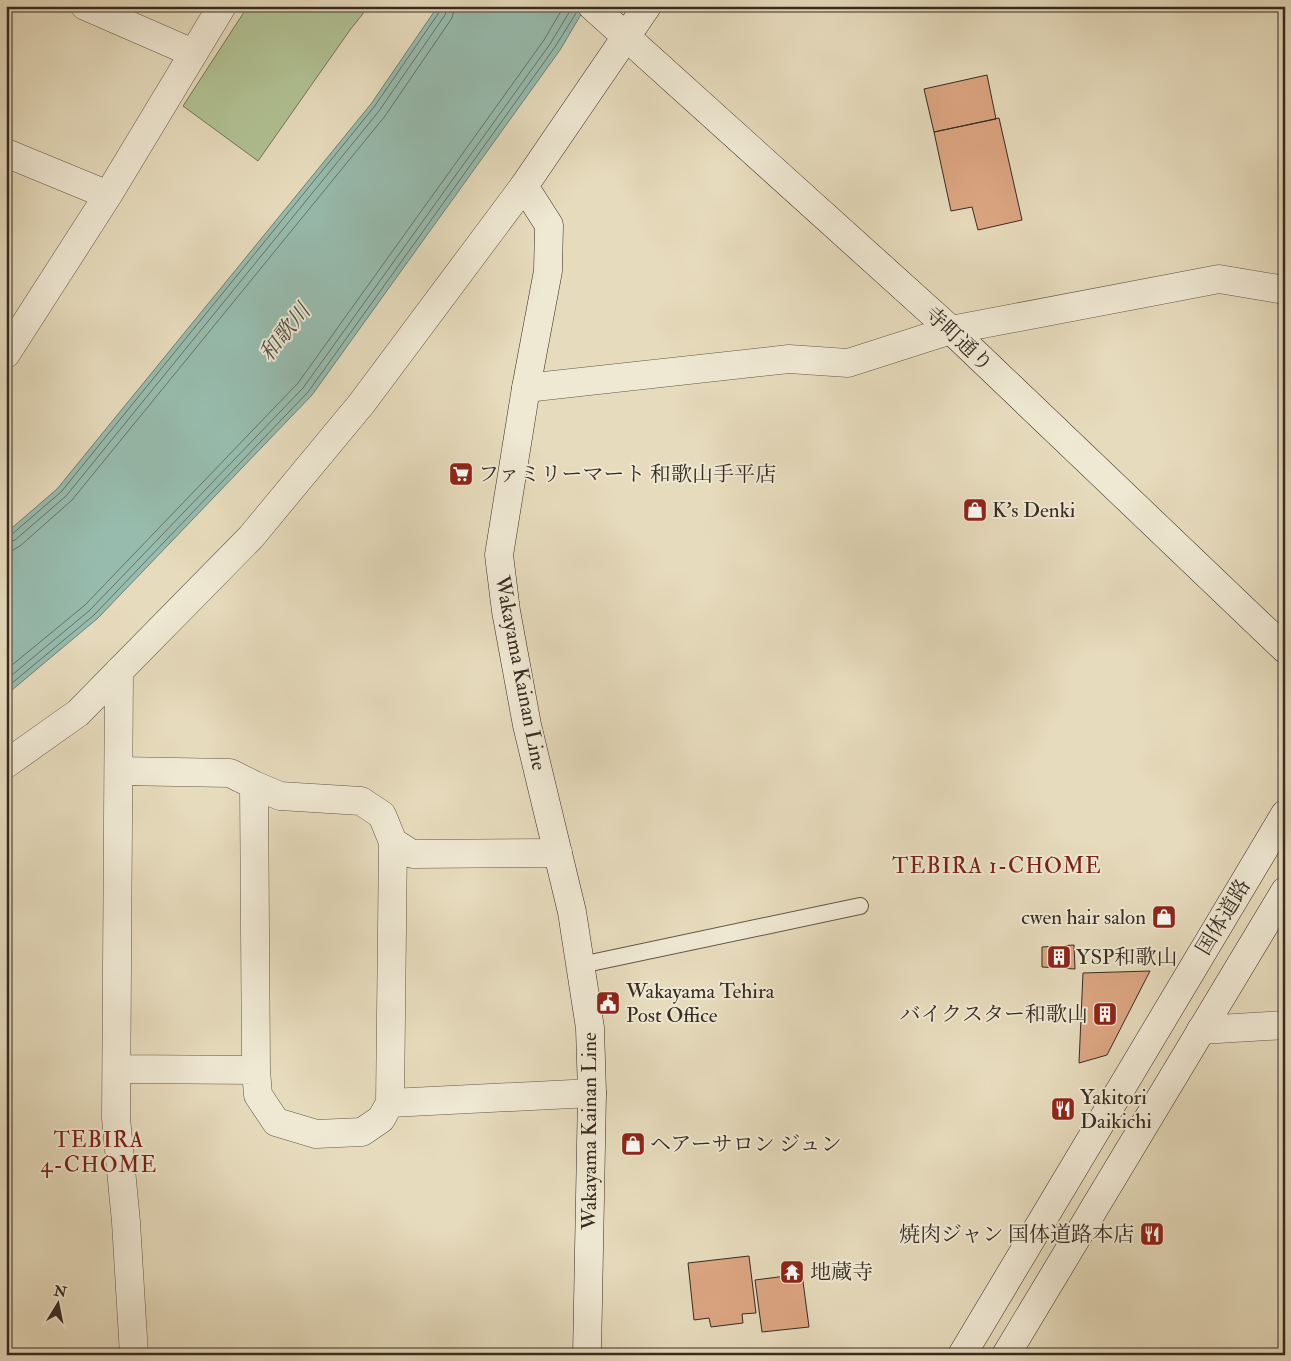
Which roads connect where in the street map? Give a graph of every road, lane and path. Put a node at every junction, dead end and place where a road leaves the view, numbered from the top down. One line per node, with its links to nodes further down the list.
1 (84, 6): 6 (street)
2 (222, 6): 6 (street)
3 (647, 6): 5 (street)
4 (595, 9): 5 (street, 寺町通り)
5 (626, 37): 8 (street); 11 (street, 寺町通り)
6 (193, 53): 9 (street)
7 (6, 153): 9 (street)
8 (524, 186): 13 (street, Wakayama Kainan Line); 15 (street)
9 (108, 195): 12 (street)
10 (1285, 290): 11 (street)
11 (950, 330): 13 (street); 14 (street, 寺町通り)
12 (6, 354)
13 (526, 388): 21 (street, Wakayama Kainan Line)
14 (1285, 649)
15 (119, 671): 16 (street); 17 (street)
16 (6, 764)
17 (119, 771): 18 (street); 27 (street)
18 (254, 785): 20 (street); 28 (street)
19 (1285, 814): 33 (street, 国体道路)
20 (393, 842): 21 (street); 30 (street)
21 (558, 853): 24 (street, Wakayama Kainan Line)
22 (1285, 891): 26 (street, 国体道路)
23 (860, 906): 24 (lane)
24 (581, 965): 29 (street, Wakayama Kainan Line)
25 (1285, 1025): 26 (street)
26 (1201, 1030): 34 (street, 国体道路)
27 (117, 1069): 28 (street); 31 (street)
28 (256, 1070): 30 (street)
29 (592, 1093): 30 (street); 32 (street, Wakayama Kainan Line)
30 (390, 1103)
31 (134, 1355)
32 (587, 1355)
33 (962, 1355)
34 (1006, 1355)

